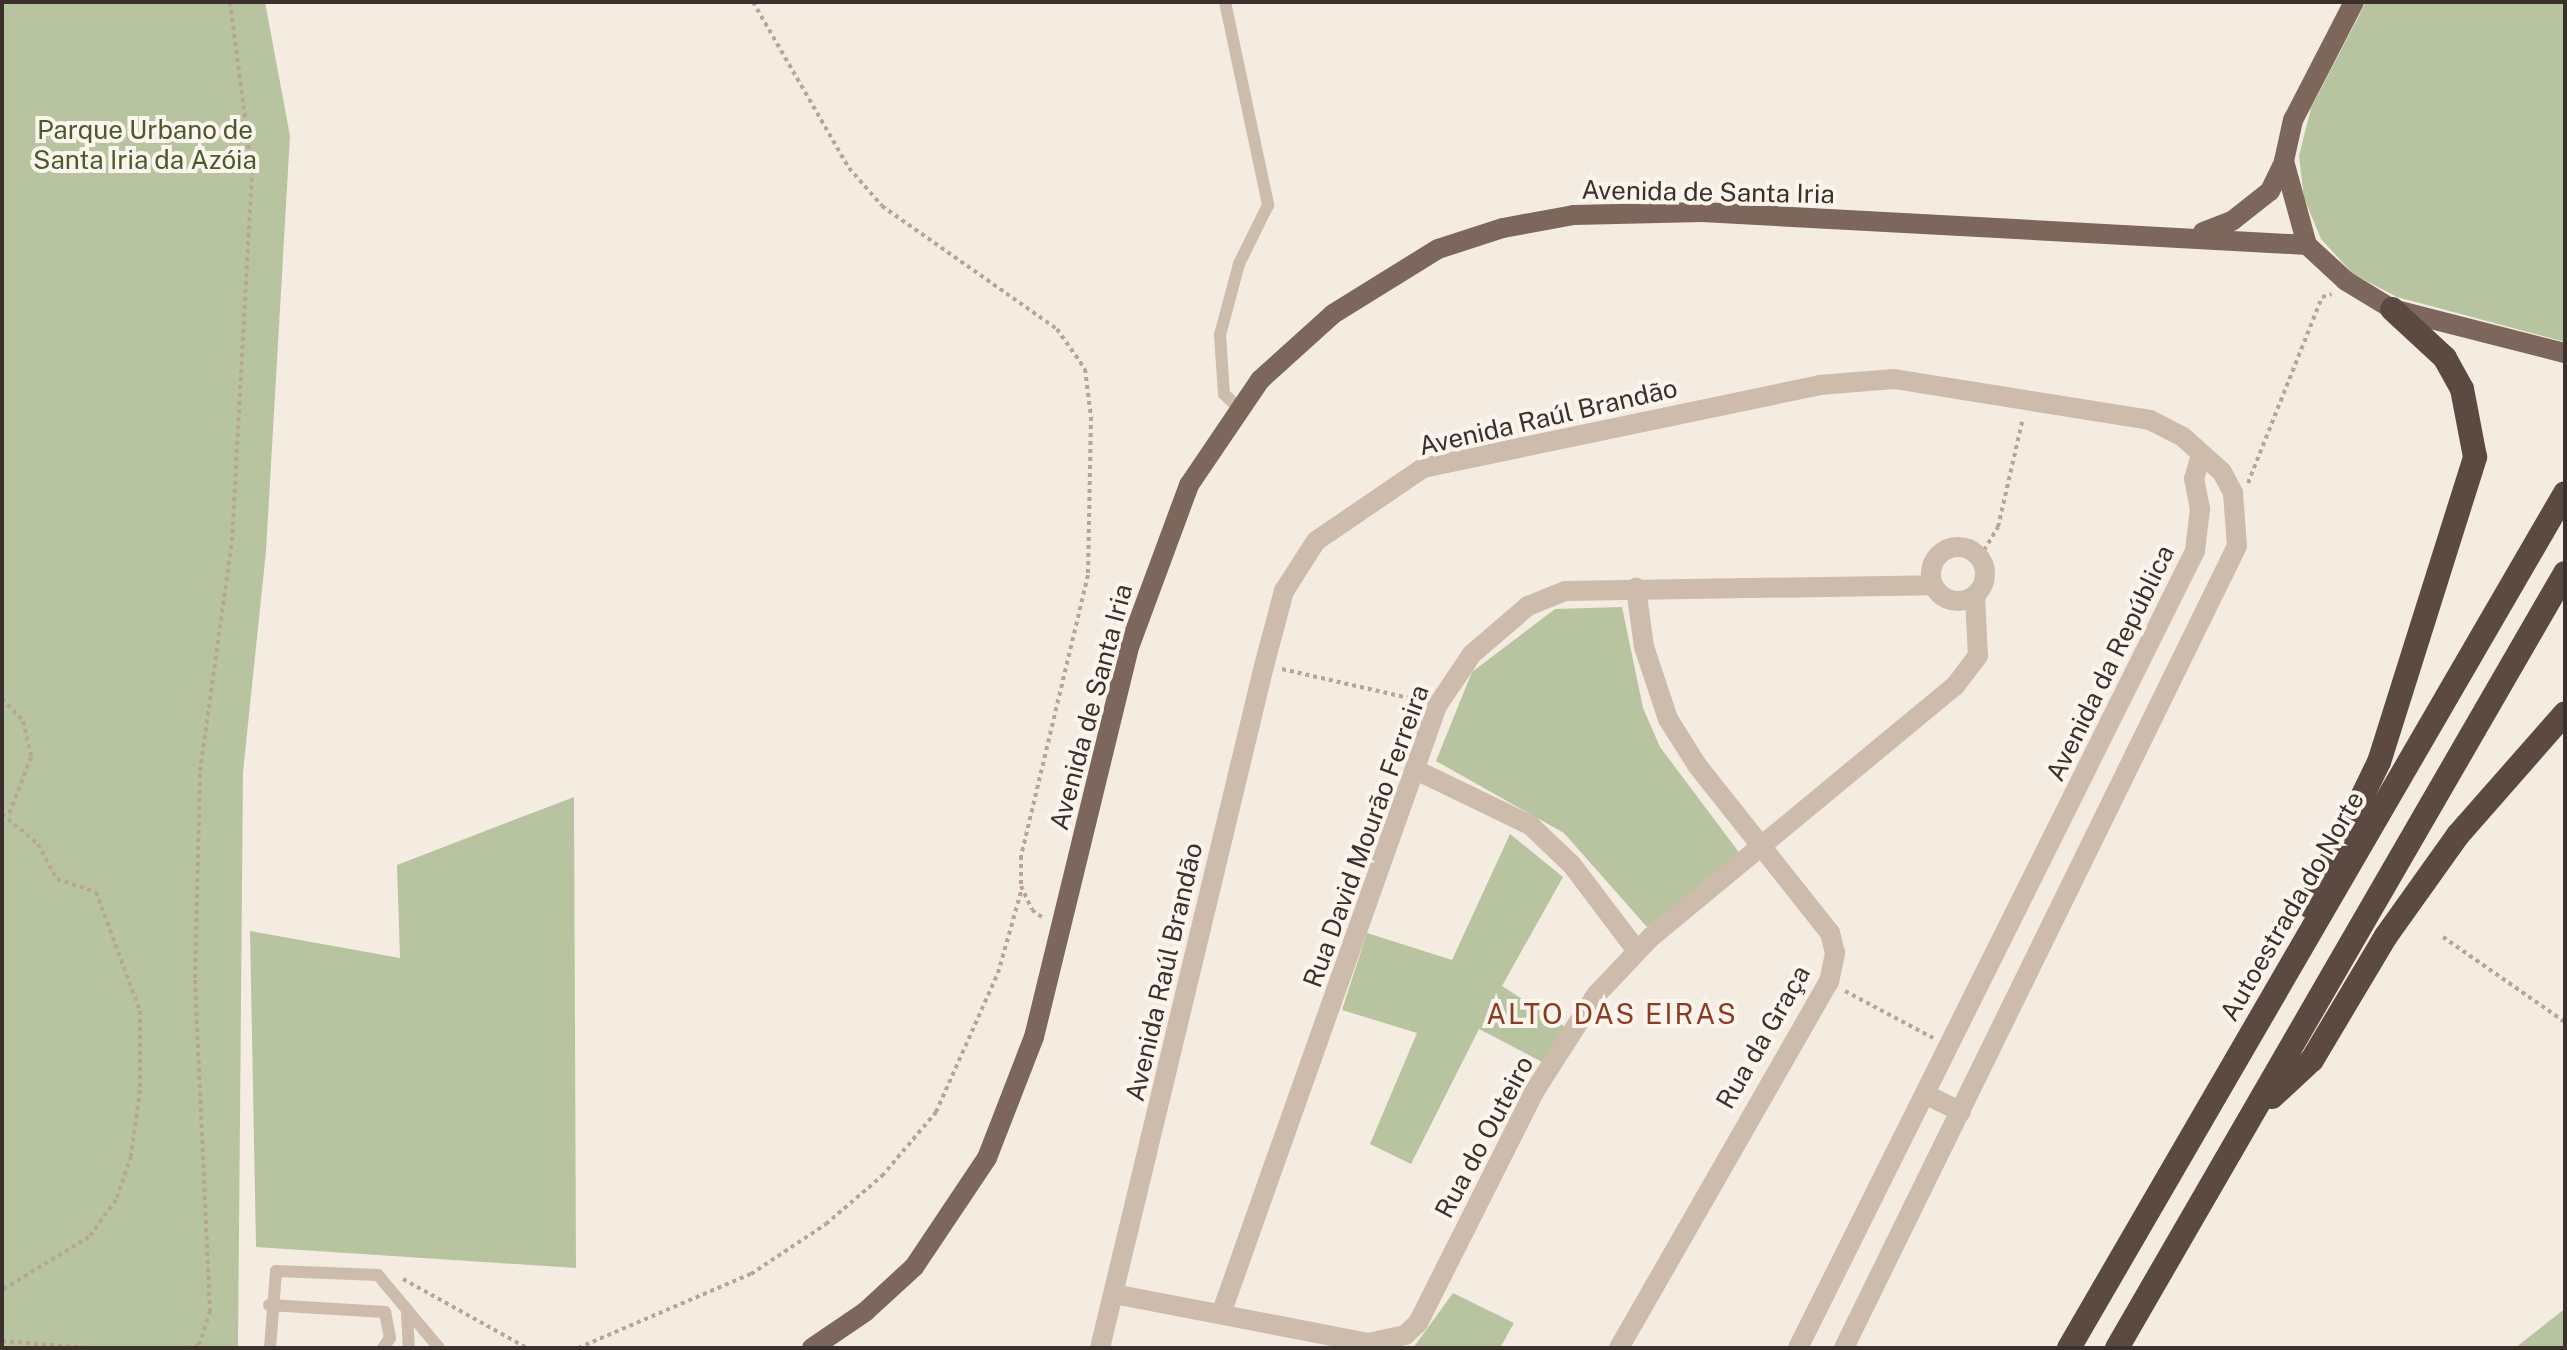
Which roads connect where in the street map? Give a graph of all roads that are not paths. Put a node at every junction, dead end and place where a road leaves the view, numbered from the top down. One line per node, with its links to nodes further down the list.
1 (1225, 2): 8 (lane)
2 (2354, 2): 3 (main road)
3 (2284, 161): 4 (main road, Avenida de Santa Iria); 5 (main road)
4 (2192, 237): 5 (main road, Avenida de Santa Iria); 8 (main road, Avenida de Santa Iria)
5 (2307, 245): 6 (main road)
6 (2392, 309): 7 (main road); 19 (highway)
7 (2565, 353)
8 (1239, 408): 31 (main road, Avenida de Santa Iria)
9 (2201, 455): 20 (street, Avenida da República); 21 (street); 23 (street, Avenida Raúl Brandão)
10 (2565, 493): 19 (highway, Autoestrada do Norte)
11 (2565, 573): 22 (highway)
12 (1933, 585): 13 (street, Rua David Mourão Ferreira); 14 (street); 14 (street)
13 (1636, 588): 16 (street, Rua David Mourão Ferreira); 17 (street, Rua da Graça)
14 (1975, 596): 17 (street, Rua do Outeiro)
15 (2565, 713): 22 (highway)
16 (1416, 770): 18 (street); 26 (street, Rua David Mourão Ferreira)
17 (1762, 851): 18 (street, Rua do Outeiro); 33 (street, Rua da Graça)
18 (1637, 951): 26 (street, Rua do Outeiro)
19 (2275, 990): 36 (highway, Autoestrada do Norte)
20 (1925, 1094): 21 (street); 34 (street, Avenida da República)
21 (1961, 1112): 35 (street)
22 (2255, 1112): 37 (highway)
23 (1114, 1294): 26 (street, Rua do Outeiro); 32 (street, Avenida Raúl Brandão)
24 (404, 1303): 25 (lane); 29 (lane); 30 (lane)
25 (269, 1305): 27 (lane); 28 (lane)
26 (1221, 1314)
27 (270, 1348)
28 (383, 1348)
29 (409, 1348)
30 (439, 1348)
31 (812, 1348)
32 (1100, 1348)
33 (1619, 1348)
34 (1798, 1348)
35 (1844, 1348)
36 (2069, 1348)
37 (2117, 1348)

